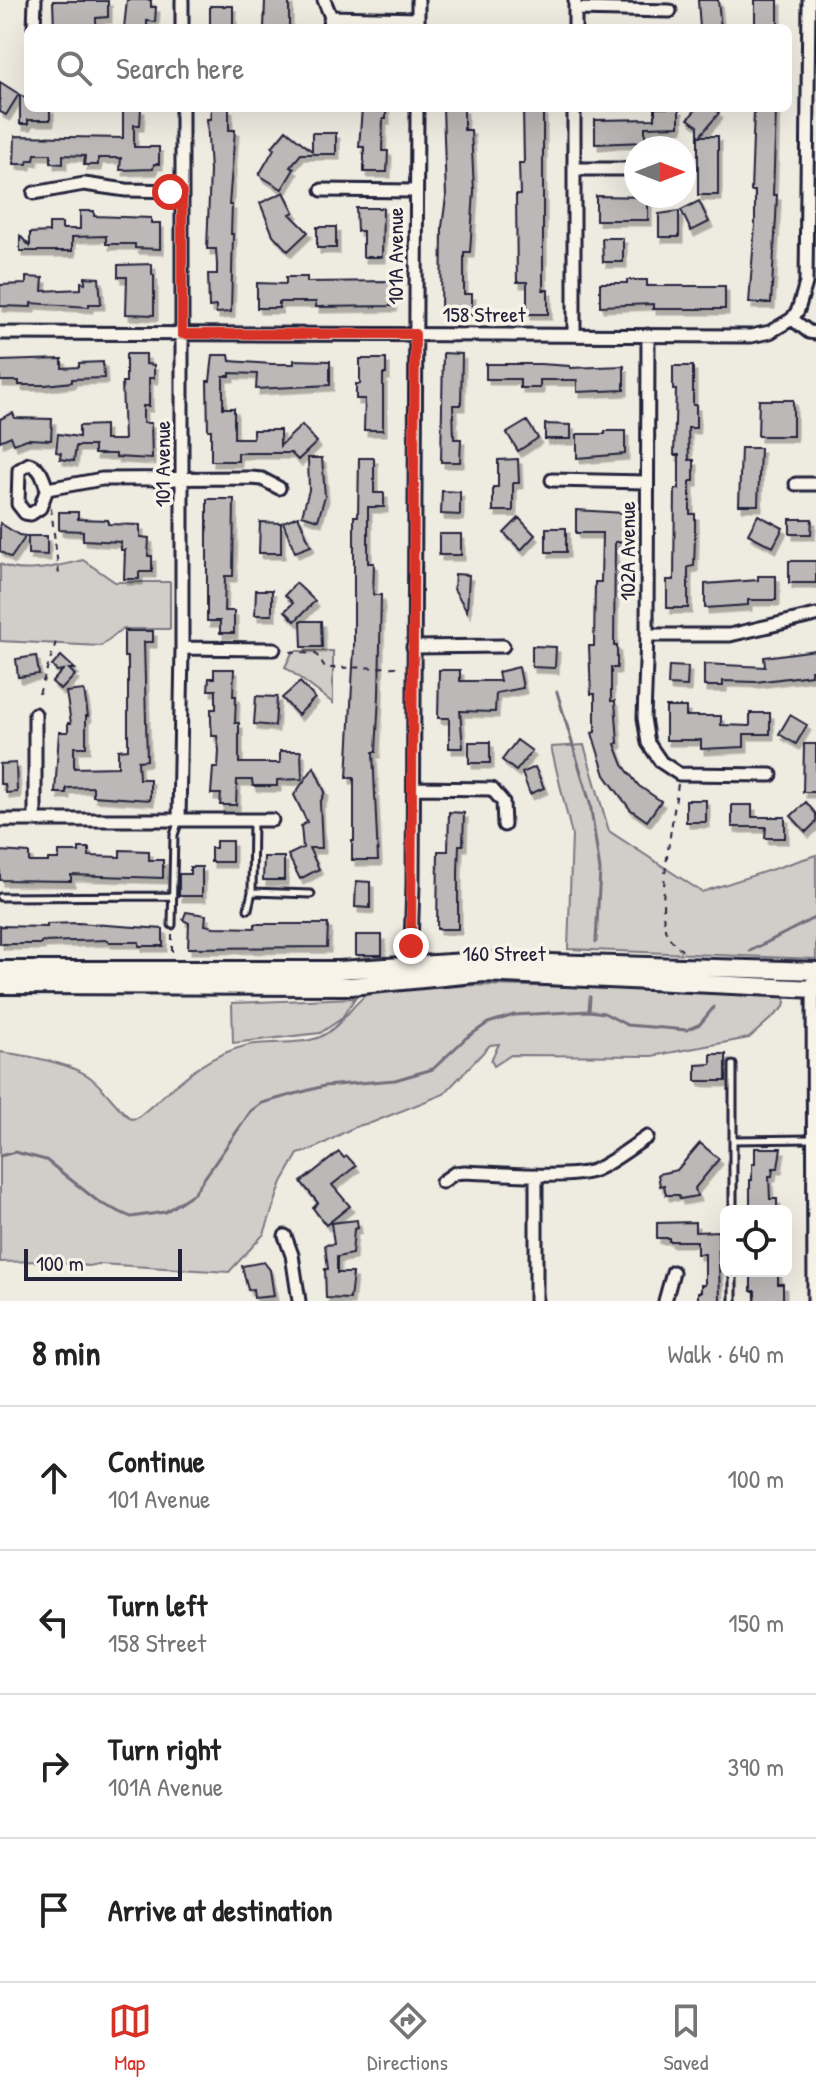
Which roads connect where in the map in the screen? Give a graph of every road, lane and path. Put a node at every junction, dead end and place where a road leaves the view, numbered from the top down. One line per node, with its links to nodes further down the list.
1 (35, 0): 10 (street)
2 (182, 0): 11 (street)
3 (324, 0): 8 (street)
4 (418, 0): 9 (street)
5 (809, 0): 21 (street)
6 (575, 4): 7 (street)
7 (670, 11)
8 (329, 23): 9 (street)
9 (418, 23)
10 (34, 24)
11 (182, 24)
12 (182, 112): 18 (street, 101 Avenue)
13 (417, 112): 19 (street, 101A Avenue)
14 (574, 112): 15 (street)
15 (574, 169): 16 (street); 26 (street)
16 (624, 169)
17 (322, 190): 19 (street)
18 (182, 191): 20 (street); 24 (street, 101 Avenue)
19 (415, 191): 25 (street, 101A Avenue)
20 (34, 193)
21 (792, 319): 23 (street); 27 (street, 158 Street)
22 (0, 333): 24 (street, 158 Street)
23 (816, 333)
24 (182, 334): 25 (street, 158 Street); 28 (street, 101 Avenue)
25 (415, 334): 26 (street, 158 Street); 40 (street, 101A Avenue)
26 (574, 334): 27 (street, 158 Street)
27 (648, 335): 30 (street, 102A Avenue)
28 (182, 479): 33 (street); 34 (street); 41 (street, 101 Avenue)
29 (552, 480): 30 (street)
30 (646, 482): 37 (street, 102A Avenue)
31 (796, 484): 32 (street)
32 (816, 484)
33 (279, 488)
34 (48, 494): 35 (path)
35 (59, 575)
36 (816, 615): 37 (street)
37 (647, 635): 47 (street, 102A Avenue)
38 (57, 639): 45 (path)
39 (503, 646): 40 (street)
40 (413, 647): 49 (street, 101A Avenue)
41 (182, 648): 42 (street); 52 (street, 101 Avenue)
42 (274, 649)
43 (290, 652): 44 (path)
44 (403, 667)
45 (39, 694)
46 (35, 714): 51 (street)
47 (771, 775)
48 (679, 780): 63 (path)
49 (414, 788): 55 (street); 66 (street, 101A Avenue)
50 (0, 820): 51 (street)
51 (35, 820): 52 (street)
52 (179, 820): 53 (street); 58 (lane)
53 (253, 820): 54 (street); 56 (lane)
54 (272, 820)
55 (504, 825)
56 (252, 892): 57 (lane); 60 (lane)
57 (311, 894)
58 (173, 896): 59 (lane); 61 (lane)
59 (0, 897)
60 (248, 909)
61 (172, 925): 62 (path)
62 (172, 958)
63 (686, 958)
64 (0, 970): 66 (main road, 160 Street)
65 (815, 971): 66 (main road, 160 Street); 68 (street)
66 (413, 972): 67 (main road, 160 Street); 68 (main road, 160 Street)
67 (0, 985)
68 (814, 988): 71 (street)
69 (733, 1065): 72 (lane)
70 (647, 1137): 73 (street)
71 (813, 1139): 72 (lane); 83 (street)
72 (733, 1140): 75 (lane)
73 (536, 1175): 74 (street); 80 (street)
74 (442, 1182)
75 (733, 1205)
76 (285, 1236): 79 (street)
77 (673, 1272): 81 (street)
78 (733, 1277): 82 (lane)
79 (299, 1301)
80 (536, 1301)
81 (665, 1301)
82 (733, 1301)
83 (814, 1301)

